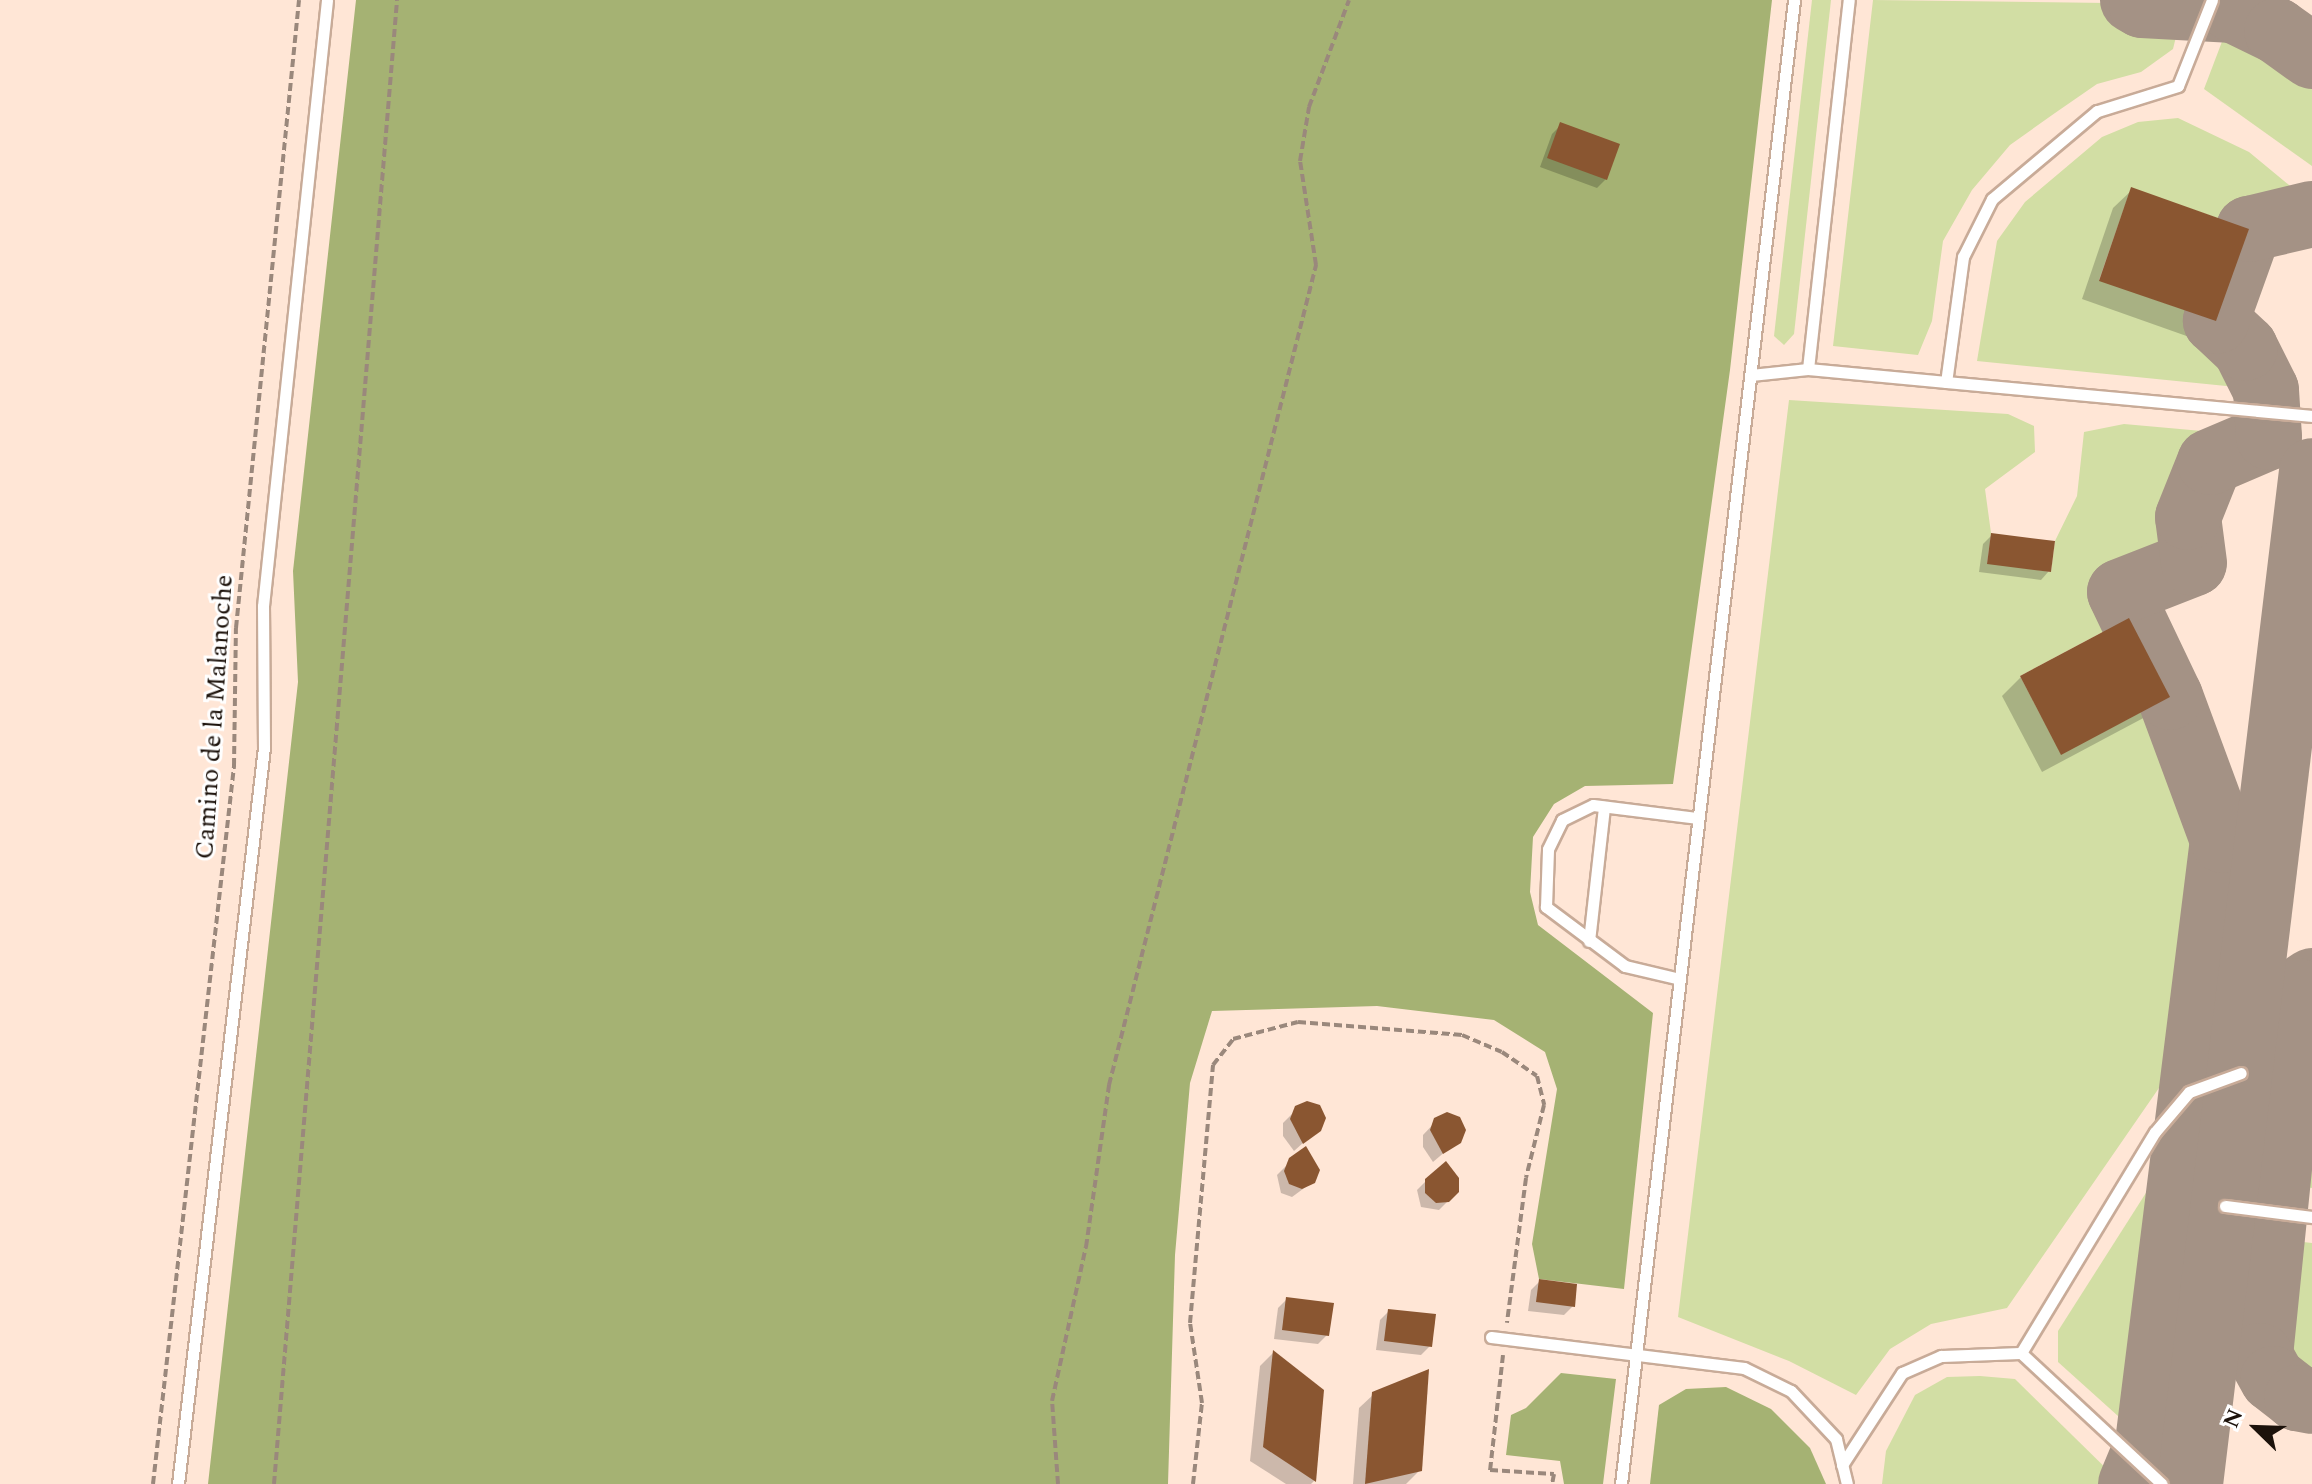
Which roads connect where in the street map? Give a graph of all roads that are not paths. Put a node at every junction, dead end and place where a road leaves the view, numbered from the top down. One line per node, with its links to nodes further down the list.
1 (327, 0): 20 (lane)
2 (1794, 0): 6 (lane)
3 (1849, 0): 5 (lane)
4 (2212, 0): 7 (lane)
5 (1808, 369): 6 (lane); 7 (lane)
6 (1751, 375): 10 (lane)
7 (1946, 382): 8 (lane)
8 (2312, 416)
9 (1604, 807): 10 (lane); 11 (lane); 11 (lane)
10 (1698, 818): 12 (lane)
11 (1589, 941): 12 (lane)
12 (1680, 979): 17 (lane)
13 (2241, 1073): 18 (lane)
14 (2225, 1206): 15 (lane)
15 (2312, 1217)
16 (1491, 1337): 17 (lane)
17 (1637, 1353): 19 (lane); 21 (lane)
18 (2021, 1353): 19 (lane); 23 (lane)
19 (1842, 1465): 22 (lane)
20 (178, 1484)
21 (1621, 1484)
22 (1847, 1484)
23 (2162, 1484)

